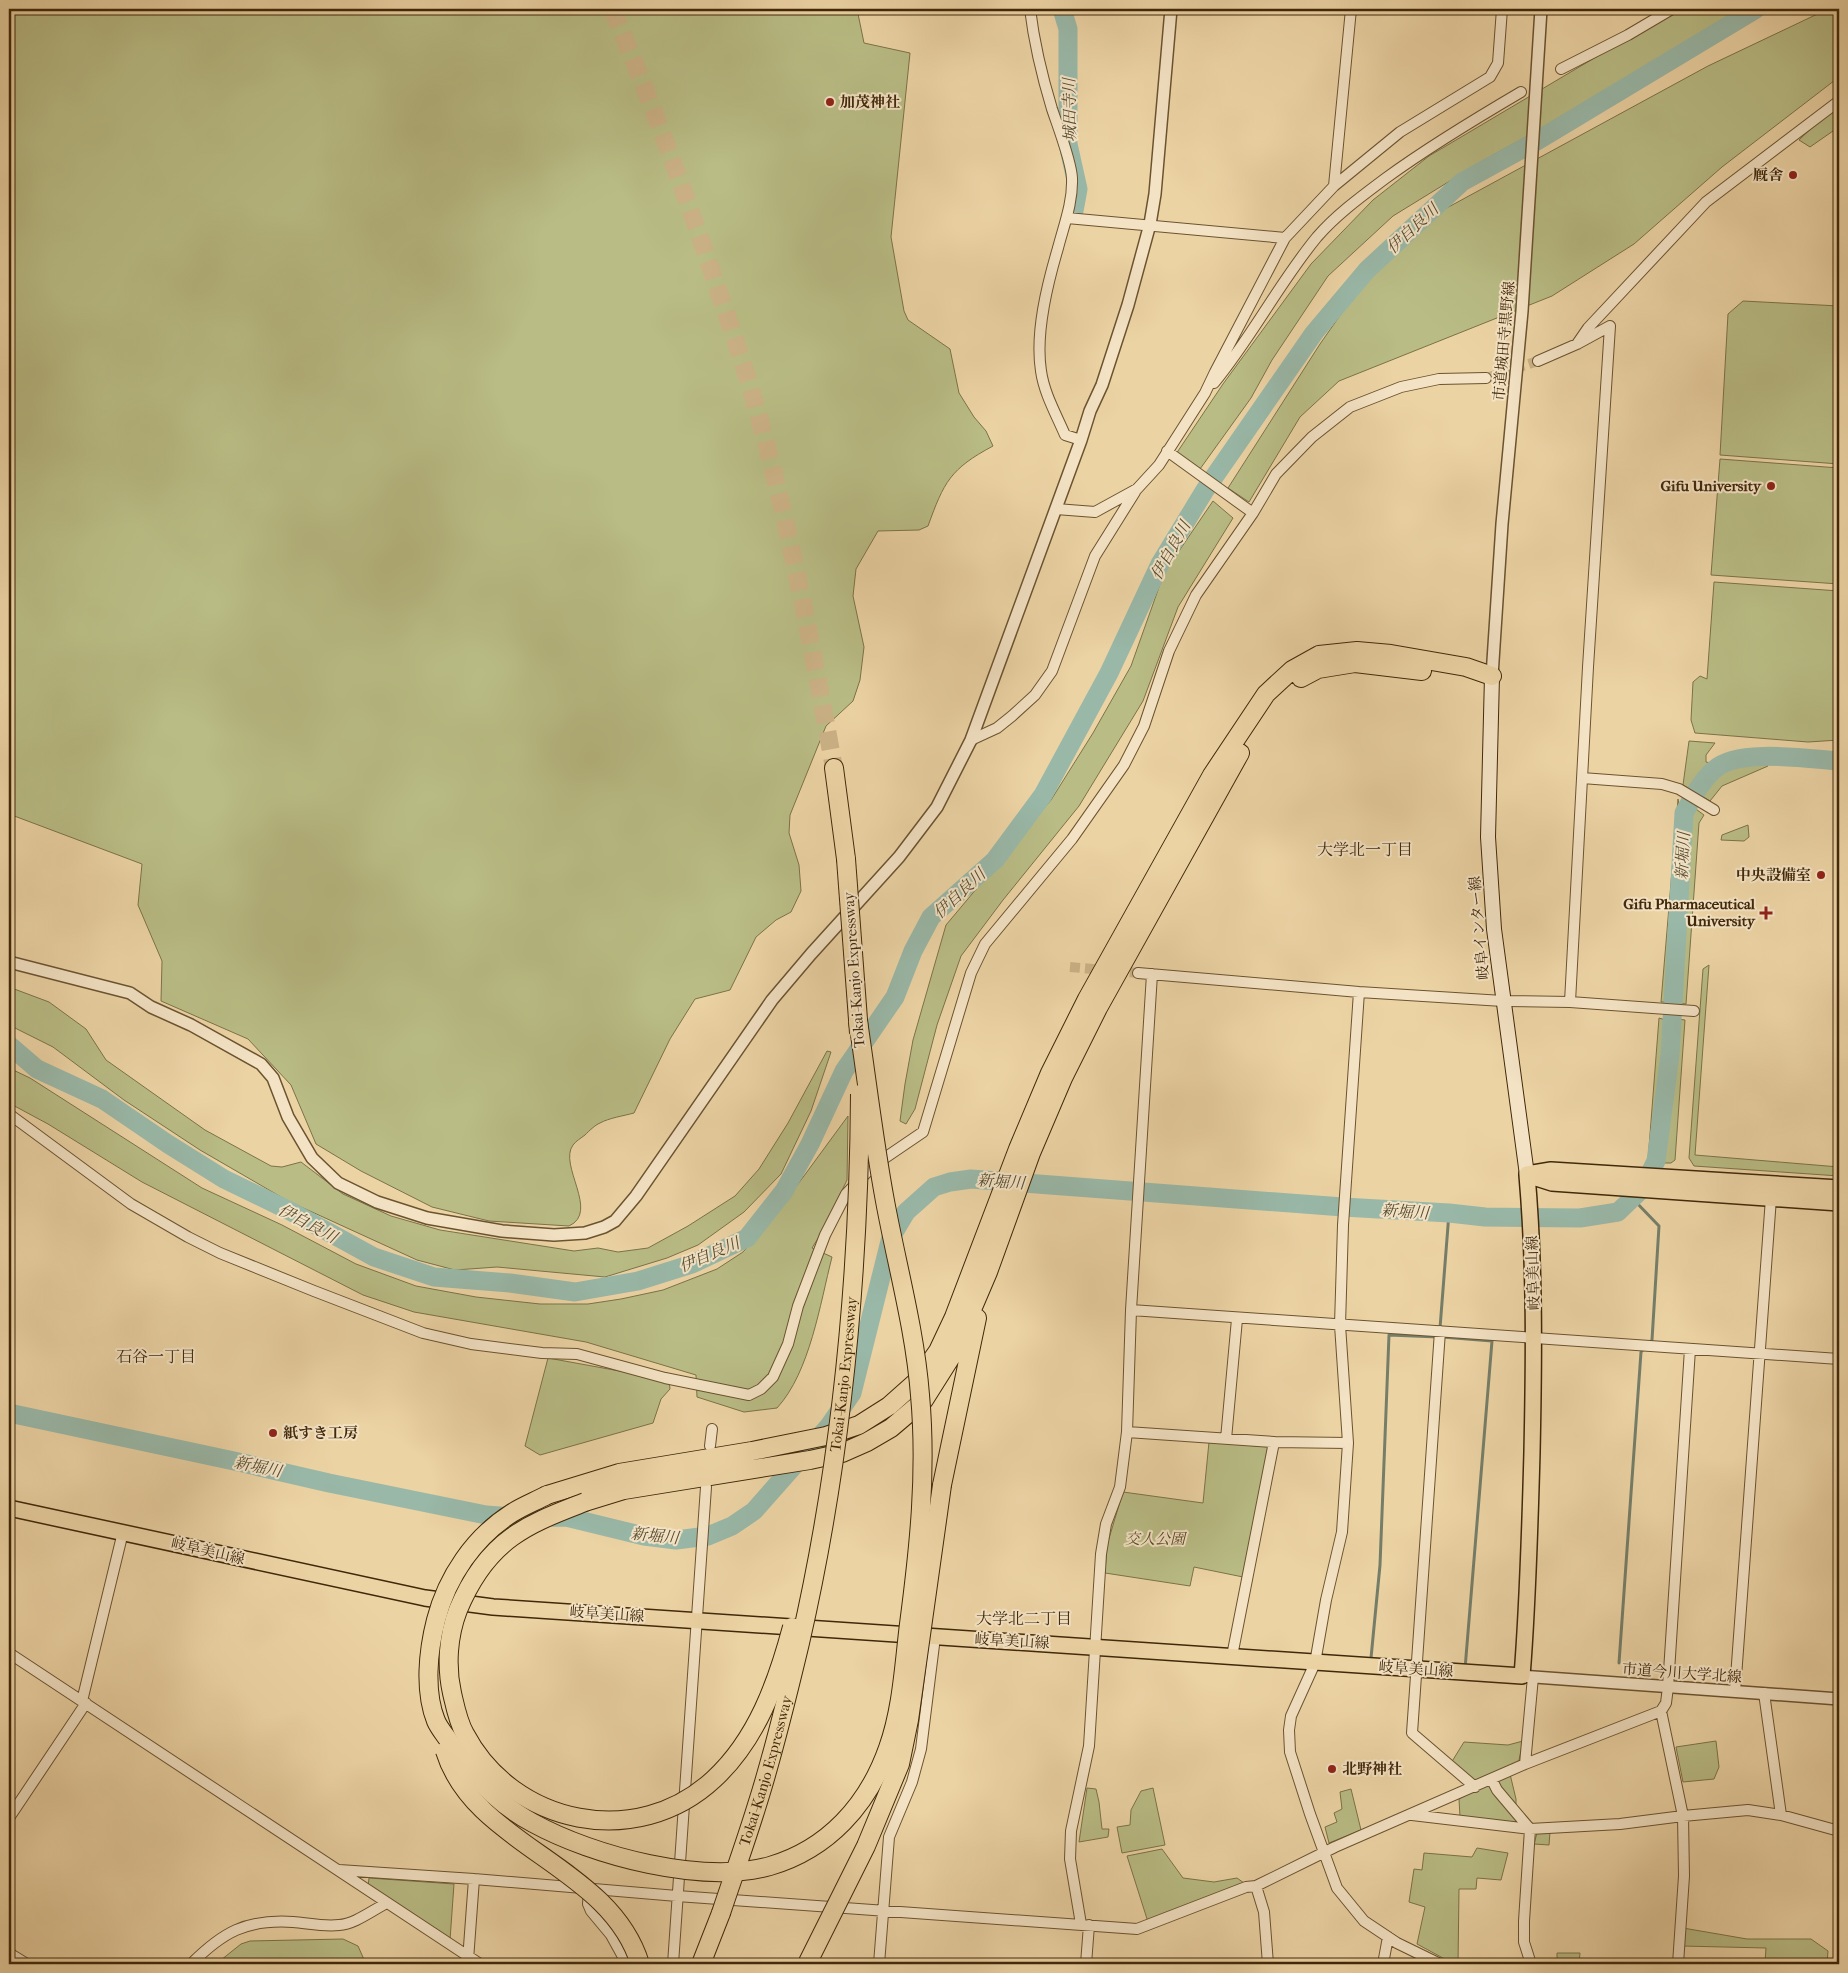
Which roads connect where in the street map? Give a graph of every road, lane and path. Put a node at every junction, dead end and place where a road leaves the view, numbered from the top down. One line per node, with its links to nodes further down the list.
1 (1030, 9): 11 (street)
2 (1171, 9): 12 (street)
3 (1351, 9): 10 (street)
4 (1502, 9): 10 (street)
5 (1541, 9): 23 (street, 市道城田寺黒野線)
6 (1672, 9): 7 (street)
7 (1562, 69)
8 (1521, 92): 17 (street)
9 (1839, 101): 14 (street)
10 (1334, 186): 13 (street)
11 (1067, 218): 12 (street); 18 (street)
12 (1150, 224): 13 (street); 18 (street)
13 (1284, 238): 17 (street)
14 (1577, 344): 15 (street); 26 (street)
15 (1538, 361)
16 (1486, 378): 22 (street)
17 (1205, 393): 19 (street)
18 (1081, 440): 21 (street)
19 (1171, 454): 20 (street); 22 (street)
20 (1137, 489): 21 (street); 24 (street)
21 (1056, 509): 24 (street)
22 (1250, 511): 36 (street)
23 (1492, 676): 32 (main road, 岐阜インター線); 41 (highway)
24 (971, 740): 28 (street)
25 (834, 768): 35 (highway, Tokai-Kanjo Expressway, bridge)
26 (1582, 778): 27 (street); 33 (street)
27 (1714, 810)
28 (9, 962)
29 (1138, 972): 30 (street)
30 (1152, 974): 31 (street); 44 (street)
31 (1360, 992): 32 (street); 46 (street)
32 (1502, 1000): 33 (street); 37 (main road, 岐阜インター線)
33 (1570, 1002): 34 (street)
34 (1694, 1011)
35 (858, 1021): 58 (highway, Tokai-Kanjo Expressway, bridge); 76 (highway, bridge)
36 (9, 1114)
37 (1526, 1174): 38 (main road); 38 (main road); 48 (main road, 岐阜美山線)
38 (1672, 1184): 39 (main road); 40 (main road)
39 (1839, 1188)
40 (1771, 1198): 42 (main road); 50 (street)
41 (1004, 1204): 43 (highway); 76 (highway, bridge)
42 (1839, 1204)
43 (988, 1272): 58 (highway); 105 (highway, bridge)
44 (1132, 1310): 45 (street); 53 (street)
45 (1237, 1319): 46 (street); 54 (street)
46 (1340, 1325): 47 (street); 56 (street)
47 (1440, 1330): 48 (street); 68 (street)
48 (1535, 1339): 49 (street); 69 (main road, 岐阜美山線)
49 (1690, 1349): 50 (street); 70 (street)
50 (1759, 1354): 51 (street); 71 (street)
51 (1839, 1359)
52 (712, 1429): 57 (street)
53 (1127, 1432): 54 (street); 64 (street)
54 (1226, 1439): 55 (street)
55 (1274, 1442): 56 (street); 66 (street)
56 (1348, 1443): 67 (street)
57 (710, 1446)
58 (837, 1459): 58 (highway, bridge); 104 (highway, Tokai-Kanjo Expressway, bridge)
59 (706, 1487): 62 (street)
60 (9, 1508): 61 (main road, 岐阜美山線)
61 (123, 1532): 62 (main road, 岐阜美山線); 74 (street)
62 (697, 1620): 63 (main road, 岐阜美山線); 91 (street)
63 (935, 1637): 64 (main road, 岐阜美山線); 93 (street)
64 (1095, 1646): 66 (main road, 岐阜美山線); 94 (street)
65 (9, 1653): 74 (street)
66 (1232, 1656): 67 (main road, 岐阜美山線)
67 (1315, 1663): 68 (main road, 岐阜美山線); 86 (street)
68 (1417, 1669): 69 (main road, 岐阜美山線); 79 (street)
69 (1528, 1677): 70 (street, 市道今川大学北線); 77 (street)
70 (1668, 1687): 71 (street, 市道今川大学北線); 75 (street)
71 (1735, 1691): 72 (street, 市道今川大学北線)
72 (1764, 1693): 73 (street, 市道今川大学北線); 81 (street)
73 (1839, 1699)
74 (84, 1702): 83 (street); 87 (street)
75 (1661, 1711): 77 (street); 82 (street)
76 (436, 1722): 102 (highway, bridge)
77 (1525, 1764): 78 (street)
78 (1492, 1780): 79 (street); 84 (street)
79 (1475, 1787): 80 (street)
80 (1411, 1815): 84 (street); 86 (street)
81 (1781, 1815): 82 (street); 85 (street)
82 (1683, 1816): 84 (street); 112 (street)
83 (9, 1818)
84 (1530, 1829): 111 (street)
85 (1839, 1831)
86 (1323, 1853): 89 (street); 95 (street)
87 (339, 1870): 88 (street); 92 (street)
88 (474, 1879): 90 (street); 97 (street)
89 (1256, 1886): 94 (street); 108 (street)
90 (589, 1889): 91 (street); 101 (street)
91 (677, 1896): 93 (street); 103 (street)
92 (387, 1903): 97 (street); 99 (street)
93 (883, 1910): 94 (street); 106 (street)
94 (1084, 1924): 107 (street)
95 (1388, 1937): 109 (street); 110 (street)
96 (9, 1952): 98 (street)
97 (468, 1960): 100 (street)
98 (27, 1964)
99 (191, 1964)
100 (480, 1964)
101 (627, 1964)
102 (640, 1964)
103 (673, 1964)
104 (701, 1964)
105 (807, 1964)
106 (879, 1964)
107 (1086, 1964)
108 (1268, 1964)
109 (1383, 1964)
110 (1440, 1964)
111 (1531, 1964)
112 (1678, 1964)

